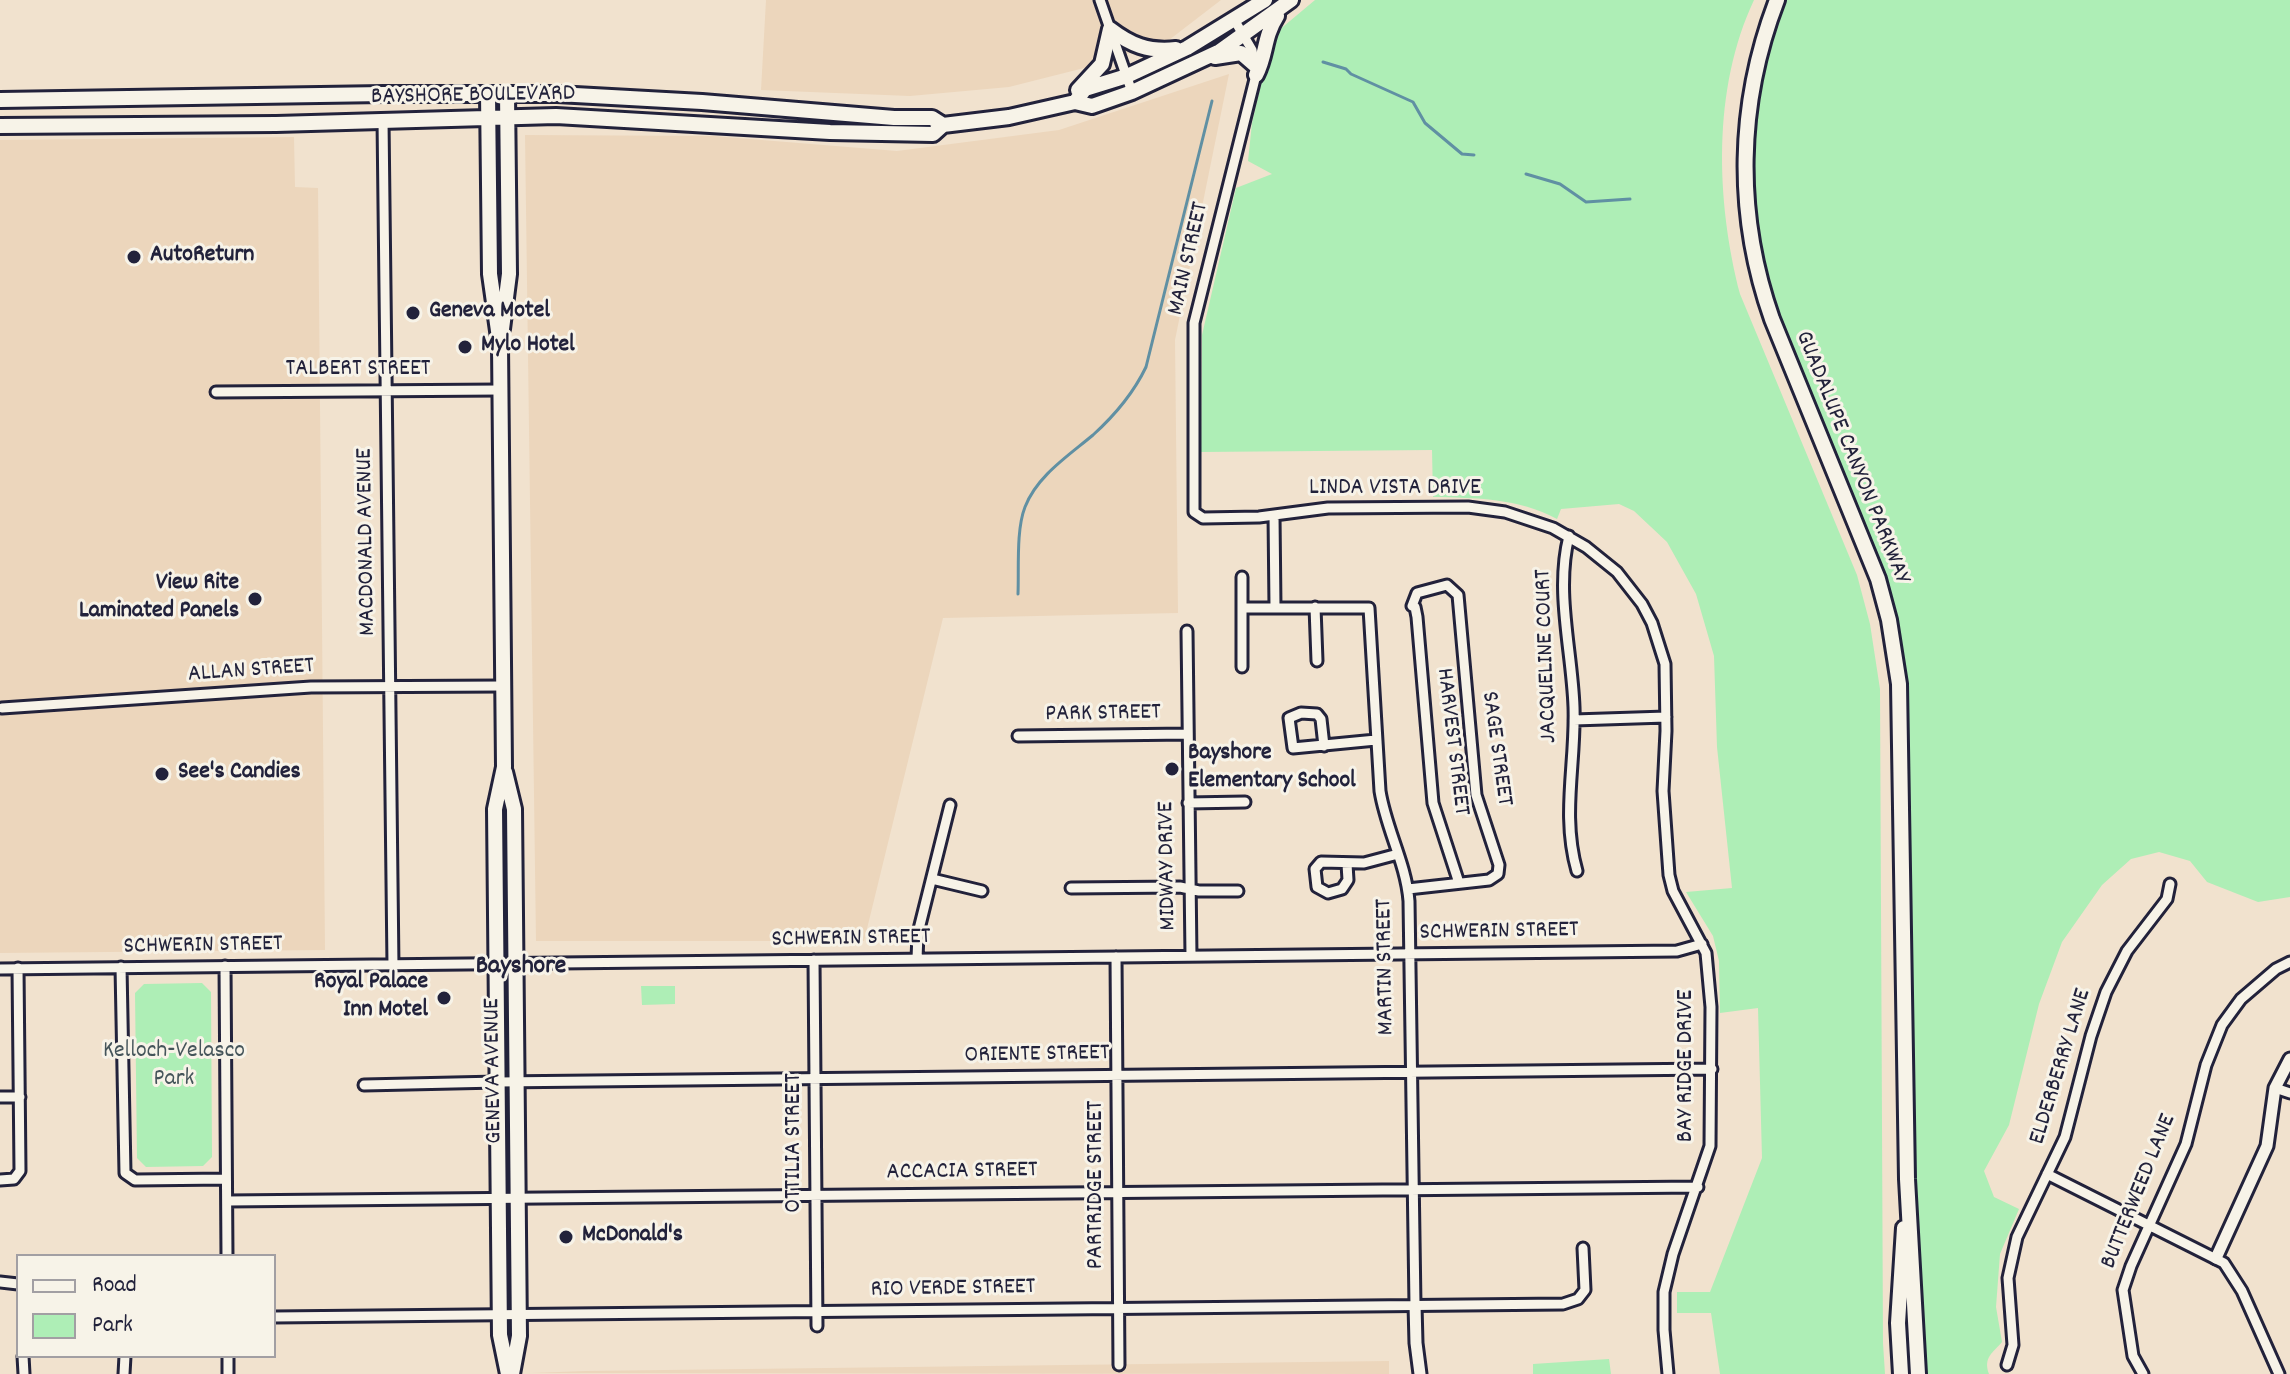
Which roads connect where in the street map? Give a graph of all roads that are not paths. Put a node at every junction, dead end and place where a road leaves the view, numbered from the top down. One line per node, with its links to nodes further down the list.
1 (1100, 0): 6 (street)
2 (1265, 0): 5 (main road, BAYSHORE BOULEVARD)
3 (1777, 0): 89 (main road, GUADALUPE CANYON PARKWAY)
4 (1287, 3): 7 (main road, BAYSHORE BOULEVARD); 10 (main road)
5 (1235, 21): 7 (street); 8 (main road, BAYSHORE BOULEVARD)
6 (1110, 29): 8 (main road); 11 (street); 16 (main road)
7 (1244, 35): 9 (main road, BAYSHORE BOULEVARD); 10 (street)
8 (1187, 48): 11 (main road, BAYSHORE BOULEVARD)
9 (1196, 64): 10 (main road); 12 (main road, BAYSHORE BOULEVARD)
10 (1256, 70): 26 (street, MAIN STREET)
11 (1127, 76): 12 (street); 16 (main road, BAYSHORE BOULEVARD)
12 (1132, 92): 16 (main road, BAYSHORE BOULEVARD)
13 (488, 94): 14 (main road, BAYSHORE BOULEVARD); 15 (main road, BAYSHORE BOULEVARD); 18 (main road, GENEVA AVENUE)
14 (507, 94): 17 (main road, GENEVA AVENUE); 20 (main road, BAYSHORE BOULEVARD)
15 (0, 100)
16 (1070, 103): 20 (main road, BAYSHORE BOULEVARD)
17 (507, 116): 18 (main road, BAYSHORE BOULEVARD); 20 (main road, BAYSHORE BOULEVARD); 22 (main road, GENEVA AVENUE)
18 (488, 117): 19 (main road, BAYSHORE BOULEVARD); 22 (main road, GENEVA AVENUE)
19 (383, 120): 21 (main road, BAYSHORE BOULEVARD); 24 (street, MACDONALD AVENUE)
20 (943, 125)
21 (0, 126)
22 (500, 345): 23 (main road, GENEVA AVENUE)
23 (500, 390): 24 (street, TALBERT STREET); 37 (main road, GENEVA AVENUE)
24 (386, 391): 25 (street, TALBERT STREET); 38 (street, MACDONALD AVENUE)
25 (216, 392)
26 (1196, 514): 27 (street, LINDA VISTA DRIVE)
27 (1274, 515): 28 (street, LINDA VISTA DRIVE); 31 (street)
28 (1569, 536): 40 (street, LINDA VISTA DRIVE); 41 (street, JACQUELINE COURT)
29 (1242, 577): 33 (street)
30 (1412, 606): 54 (street, HARVEST STREET); 54 (street, SAGE STREET)
31 (1275, 607): 32 (street, MARTIN STREET); 33 (street, MARTIN STREET)
32 (1315, 607): 35 (street); 44 (street, MARTIN STREET)
33 (1242, 608): 36 (street)
34 (1187, 631): 42 (street, MIDWAY DRIVE)
35 (1317, 661)
36 (1242, 667)
37 (503, 686): 38 (street, ALLAN STREET); 46 (main road, GENEVA AVENUE)
38 (390, 687): 39 (street, ALLAN STREET); 70 (street, MACDONALD AVENUE)
39 (2, 708)
40 (1666, 717): 41 (street); 61 (street, LINDA VISTA DRIVE)
41 (1574, 720): 52 (street, JACQUELINE COURT)
42 (1188, 734): 43 (street, PARK STREET); 48 (street, MIDWAY DRIVE)
43 (1018, 736)
44 (1376, 740): 45 (street); 50 (street, MARTIN STREET)
45 (1324, 746): 45 (street)
46 (504, 767): 68 (main road, GENEVA AVENUE); 69 (main road, GENEVA AVENUE)
47 (1245, 802): 48 (street)
48 (1188, 803): 57 (street, MIDWAY DRIVE)
49 (950, 805): 53 (street)
50 (1398, 854): 51 (street); 58 (street, MARTIN STREET)
51 (1347, 864)
52 (1577, 871)
53 (932, 879): 59 (street); 65 (street)
54 (1459, 883): 58 (street, SAGE STREET)
55 (2170, 884): 87 (street, ELDERBERRY LANE)
56 (1071, 888): 57 (street)
57 (1190, 889): 60 (street); 63 (street, MIDWAY DRIVE)
58 (1408, 889): 62 (street, MARTIN STREET)
59 (982, 891)
60 (1238, 891)
61 (1702, 944): 62 (street, SCHWERIN STREET); 76 (street, BAY RIDGE DRIVE)
62 (1410, 954): 63 (street, SCHWERIN STREET); 77 (street, MARTIN STREET)
63 (1191, 956): 64 (street, SCHWERIN STREET)
64 (1116, 957): 65 (street, SCHWERIN STREET); 78 (street, PARTRIDGE STREET)
65 (917, 959): 66 (street, SCHWERIN STREET)
66 (814, 960): 69 (street, SCHWERIN STREET); 79 (street, OTTILIA STREET)
67 (2290, 962): 98 (street, BUTTERWEED LANE)
68 (497, 963): 69 (street, SCHWERIN STREET); 70 (street, SCHWERIN STREET); 81 (main road, GENEVA AVENUE)
69 (516, 963): 80 (main road, GENEVA AVENUE)
70 (393, 965): 71 (street, SCHWERIN STREET)
71 (225, 966): 72 (street, SCHWERIN STREET); 88 (street)
72 (121, 967): 73 (street, SCHWERIN STREET); 88 (street)
73 (18, 968): 74 (street, SCHWERIN STREET); 86 (street)
74 (0, 969)
75 (2290, 1059): 83 (street)
76 (1712, 1069): 77 (street, ORIENTE STREET); 91 (street, BAY RIDGE DRIVE)
77 (1412, 1072): 78 (street, ORIENTE STREET); 92 (street, MARTIN STREET)
78 (1117, 1075): 79 (street, ORIENTE STREET); 93 (street, PARTRIDGE STREET)
79 (815, 1078): 80 (street, ORIENTE STREET); 94 (street, OTTILIA STREET)
80 (517, 1081): 81 (street, ORIENTE STREET); 96 (main road, GENEVA AVENUE)
81 (498, 1082): 82 (street, ORIENTE STREET); 95 (main road, GENEVA AVENUE)
82 (364, 1085)
83 (2275, 1088): 84 (street); 101 (street)
84 (2290, 1093)
85 (0, 1097): 86 (street)
86 (20, 1097): 90 (street)
87 (2047, 1174): 98 (street); 110 (street, ELDERBERRY LANE)
88 (226, 1179): 97 (street)
89 (1907, 1179): 114 (main road, GUADALUPE CANYON PARKWAY); 115 (main road, GUADALUPE CANYON PARKWAY)
90 (0, 1180)
91 (1698, 1187): 92 (street, ACCACIA STREET); 113 (street, BAY RIDGE DRIVE)
92 (1414, 1189): 93 (street, ACCACIA STREET); 102 (street, MARTIN STREET)
93 (1118, 1192): 94 (street, ACCACIA STREET); 103 (street, PARTRIDGE STREET)
94 (816, 1195): 96 (street, ACCACIA STREET); 104 (street, OTTILIA STREET)
95 (499, 1198): 96 (street, ACCACIA STREET); 97 (street, ACCACIA STREET); 106 (main road, GENEVA AVENUE)
96 (518, 1198): 105 (main road, GENEVA AVENUE)
97 (227, 1201): 100 (street)
98 (2151, 1225): 101 (street); 116 (street, BUTTERWEED LANE)
99 (1583, 1248): 102 (street, RIO VERDE STREET)
100 (227, 1254)
101 (2216, 1258): 117 (street)
102 (1415, 1305): 103 (street, RIO VERDE STREET); 112 (street, MARTIN STREET)
103 (1119, 1308): 104 (street, RIO VERDE STREET); 109 (street, PARTRIDGE STREET)
104 (817, 1311): 105 (street, RIO VERDE STREET); 108 (street, OTTILIA STREET)
105 (519, 1314): 106 (street, RIO VERDE STREET); 111 (main road, GENEVA AVENUE)
106 (500, 1315): 107 (street, RIO VERDE STREET); 111 (main road, GENEVA AVENUE)
107 (276, 1317)
108 (817, 1326)
109 (1119, 1365)
110 (2007, 1365)
111 (510, 1374)
112 (1420, 1374)
113 (1668, 1374)
114 (1901, 1374)
115 (1918, 1374)
116 (2143, 1374)
117 (2279, 1374)

